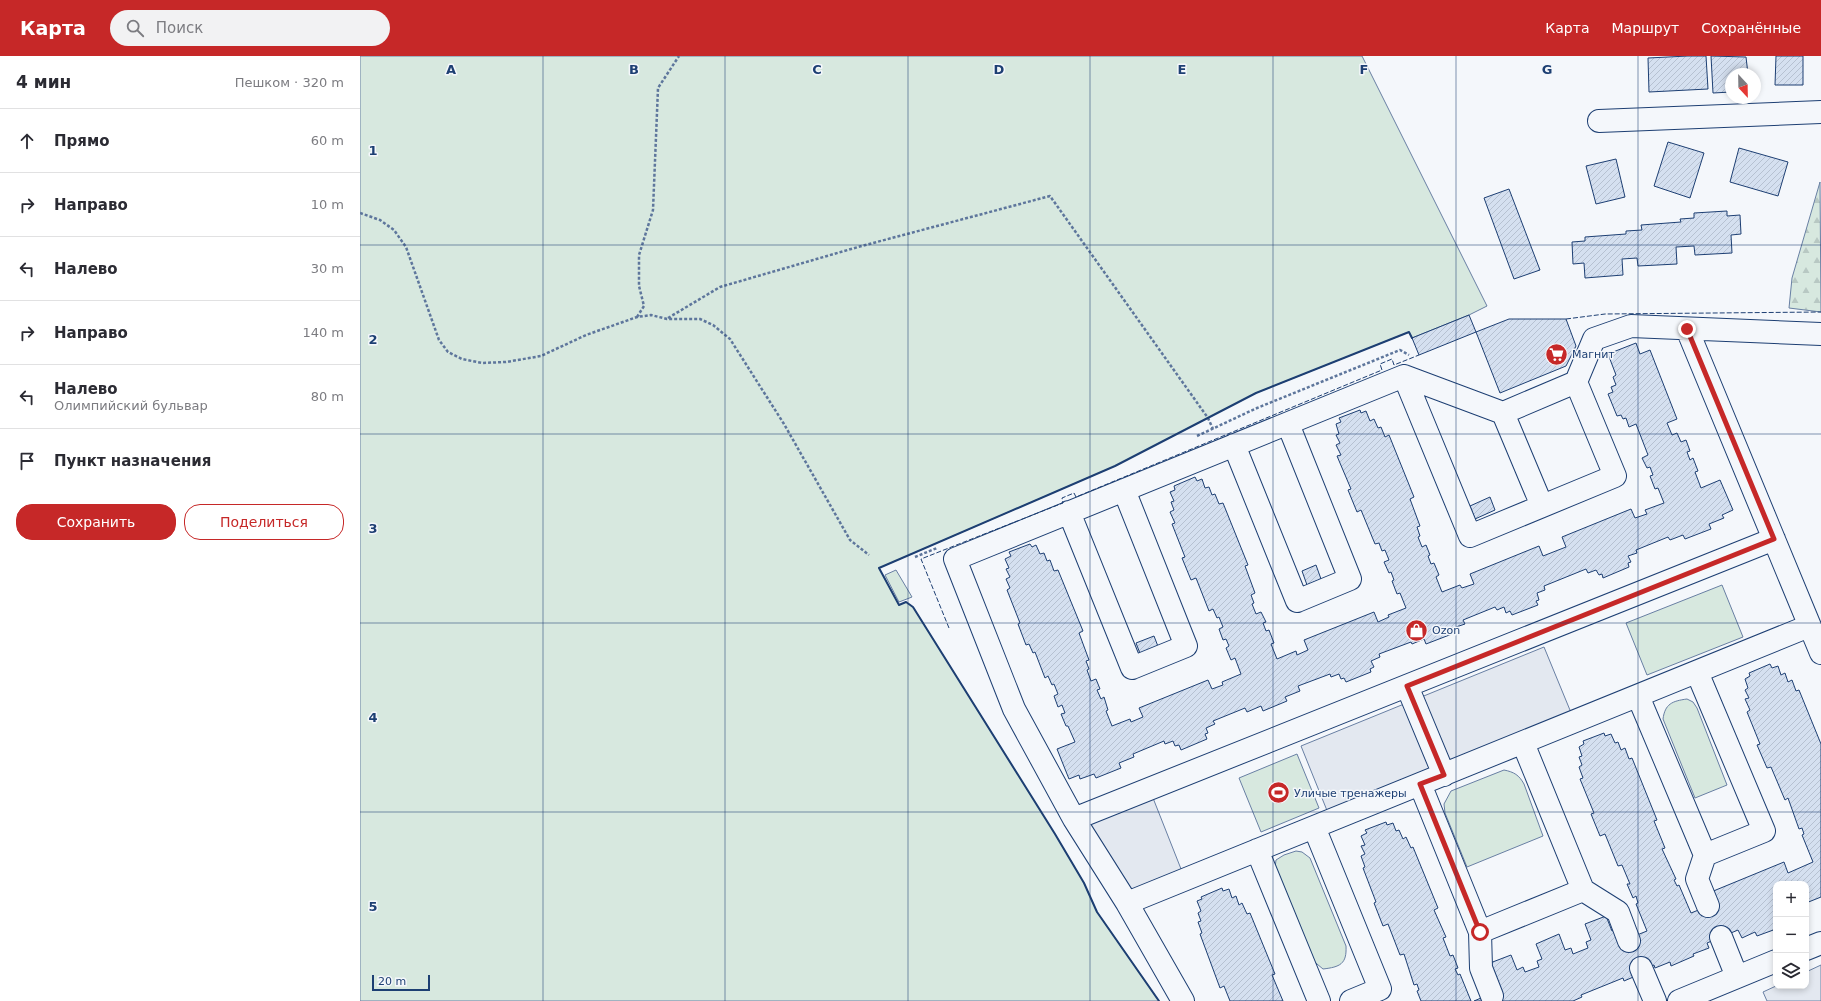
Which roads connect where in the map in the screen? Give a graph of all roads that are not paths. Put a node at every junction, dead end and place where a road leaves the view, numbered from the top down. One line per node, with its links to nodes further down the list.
1 (1821, 112): 2 (street)
2 (1599, 120)
3 (1687, 329): 4 (street); 6 (street); 13 (street)
4 (1821, 334)
5 (1404, 376): 7 (street); 8 (street); 11 (street)
6 (1576, 382): 7 (street); 11 (street)
7 (1503, 412): 11 (street)
8 (1288, 424): 9 (street); 9 (street)
9 (1234, 445): 10 (street)
10 (1124, 490): 12 (street); 12 (street)
11 (1542, 506)
12 (1069, 512): 22 (street)
13 (1774, 539): 14 (street); 17 (street)
14 (1810, 626): 15 (street); 16 (street)
15 (1821, 653)
16 (1697, 672): 18 (street); 25 (street)
17 (1407, 686): 20 (street); 22 (street)
18 (1638, 696): 19 (street); 25 (street)
19 (1523, 743): 20 (street); 26 (street)
20 (1444, 775): 21 (street)
21 (1420, 784): 23 (street); 29 (street)
22 (1074, 819): 27 (street)
23 (1314, 827): 24 (street); 40 (street)
24 (1257, 850): 27 (street); 39 (street)
25 (1705, 855): 28 (street)
26 (1582, 890): 29 (street); 31 (street)
27 (1126, 903): 38 (street)
28 (1708, 906)
29 (1480, 932): 37 (street)
30 (1721, 937): 36 (street)
31 (1629, 941)
32 (1821, 943): 33 (street)
33 (1809, 948)
34 (1773, 962): 36 (street)
35 (1641, 968): 41 (street)
36 (1737, 977): 42 (street)
37 (1492, 996)
38 (1183, 1001)
39 (1319, 1001)
40 (1350, 1001)
41 (1655, 1001)
42 (1679, 1001)

